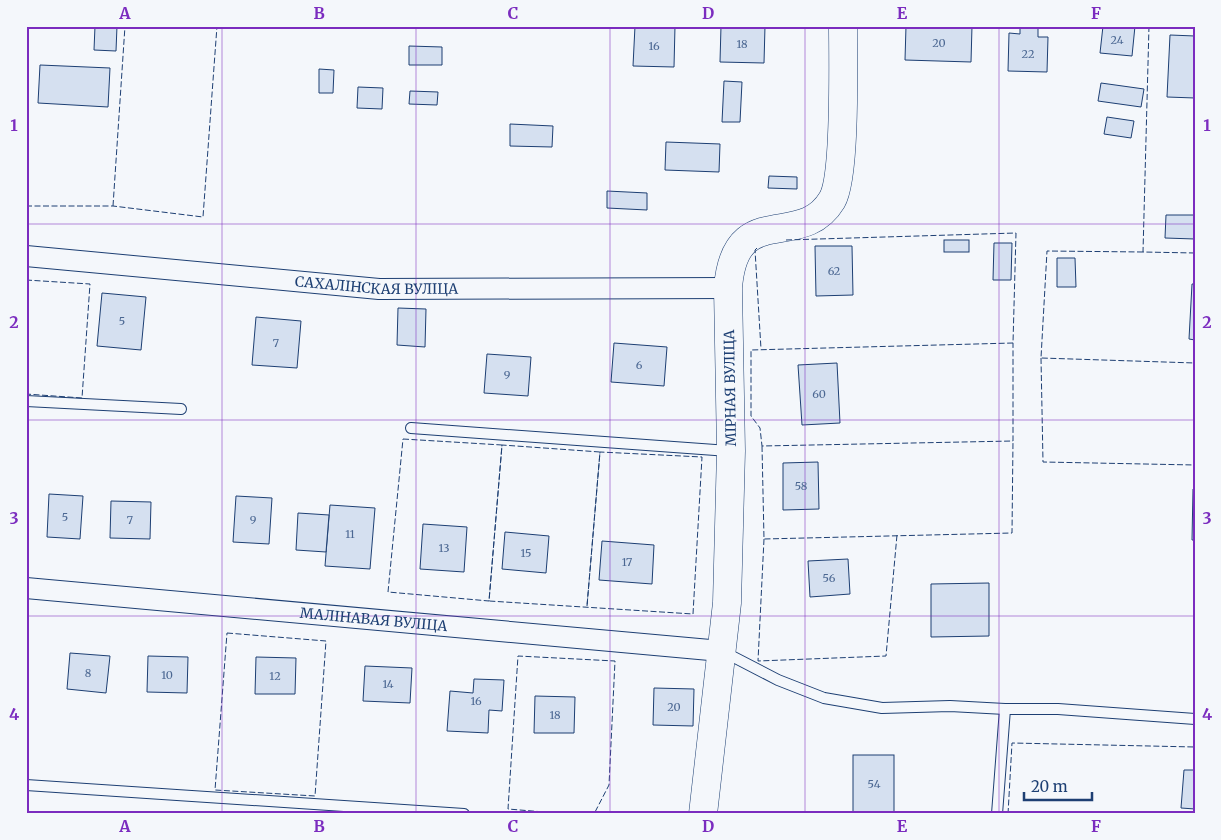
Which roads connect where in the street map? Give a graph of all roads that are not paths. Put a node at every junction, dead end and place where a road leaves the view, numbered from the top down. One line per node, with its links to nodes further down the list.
1 (843, 26): 3 (street, МІРНАЯ ВУЛІЦА)
2 (26, 256): 3 (street, САХАЛІНСКАЯ ВУЛІЦА)
3 (728, 288): 7 (street, МІРНАЯ ВУЛІЦА)
4 (26, 401): 5 (lane)
5 (182, 409)
6 (411, 428): 7 (lane)
7 (731, 451): 9 (street, МІРНАЯ ВУЛІЦА)
8 (26, 588): 9 (street, МАЛІНАВАЯ ВУЛІЦА)
9 (721, 651): 10 (lane); 14 (street, МІРНАЯ ВУЛІЦА)
10 (1005, 709): 11 (lane); 15 (lane)
11 (1195, 719)
12 (26, 786): 13 (lane)
13 (464, 814)
14 (703, 814)
15 (997, 814)

